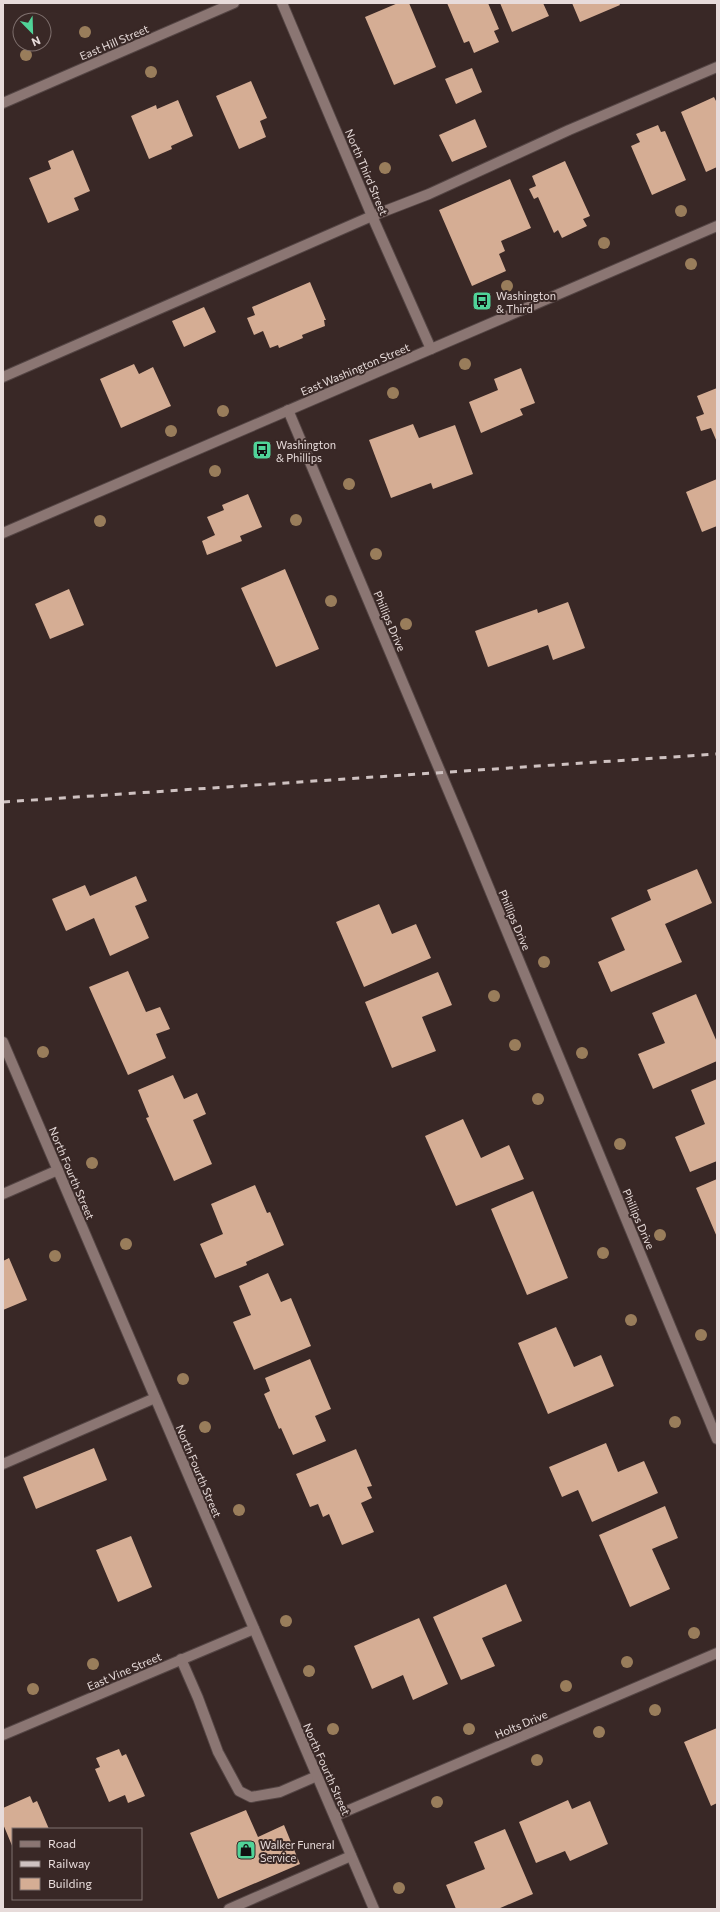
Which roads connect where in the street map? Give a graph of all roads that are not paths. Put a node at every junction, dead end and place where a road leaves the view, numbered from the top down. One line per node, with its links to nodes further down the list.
1 (234, 3): 4 (street, East Hill Street)
2 (282, 3): 5 (street, North Third Street)
3 (717, 67): 5 (street)
4 (3, 103)
5 (372, 216): 7 (street, North Third Street); 8 (street)
6 (717, 226): 7 (street, East Washington Street)
7 (431, 349): 9 (street, East Washington Street)
8 (3, 377)
9 (288, 410): 10 (street, East Washington Street); 15 (street, Phillips Drive)
10 (3, 533)
11 (3, 1042): 12 (street, North Fourth Street)
12 (58, 1170): 13 (street); 14 (street, North Fourth Street)
13 (3, 1194)
14 (155, 1398): 16 (street); 17 (street, North Fourth Street)
15 (717, 1439)
16 (3, 1464)
17 (254, 1629): 19 (street, East Vine Street); 21 (street, North Fourth Street)
18 (717, 1653): 22 (street, Holts Drive)
19 (181, 1659): 20 (street, East Vine Street); 21 (street)
20 (3, 1735)
21 (317, 1776): 22 (street, North Fourth Street)
22 (335, 1816): 23 (street, North Fourth Street)
23 (351, 1856): 24 (street); 25 (street, North Fourth Street)
24 (229, 1909)
25 (374, 1909)

